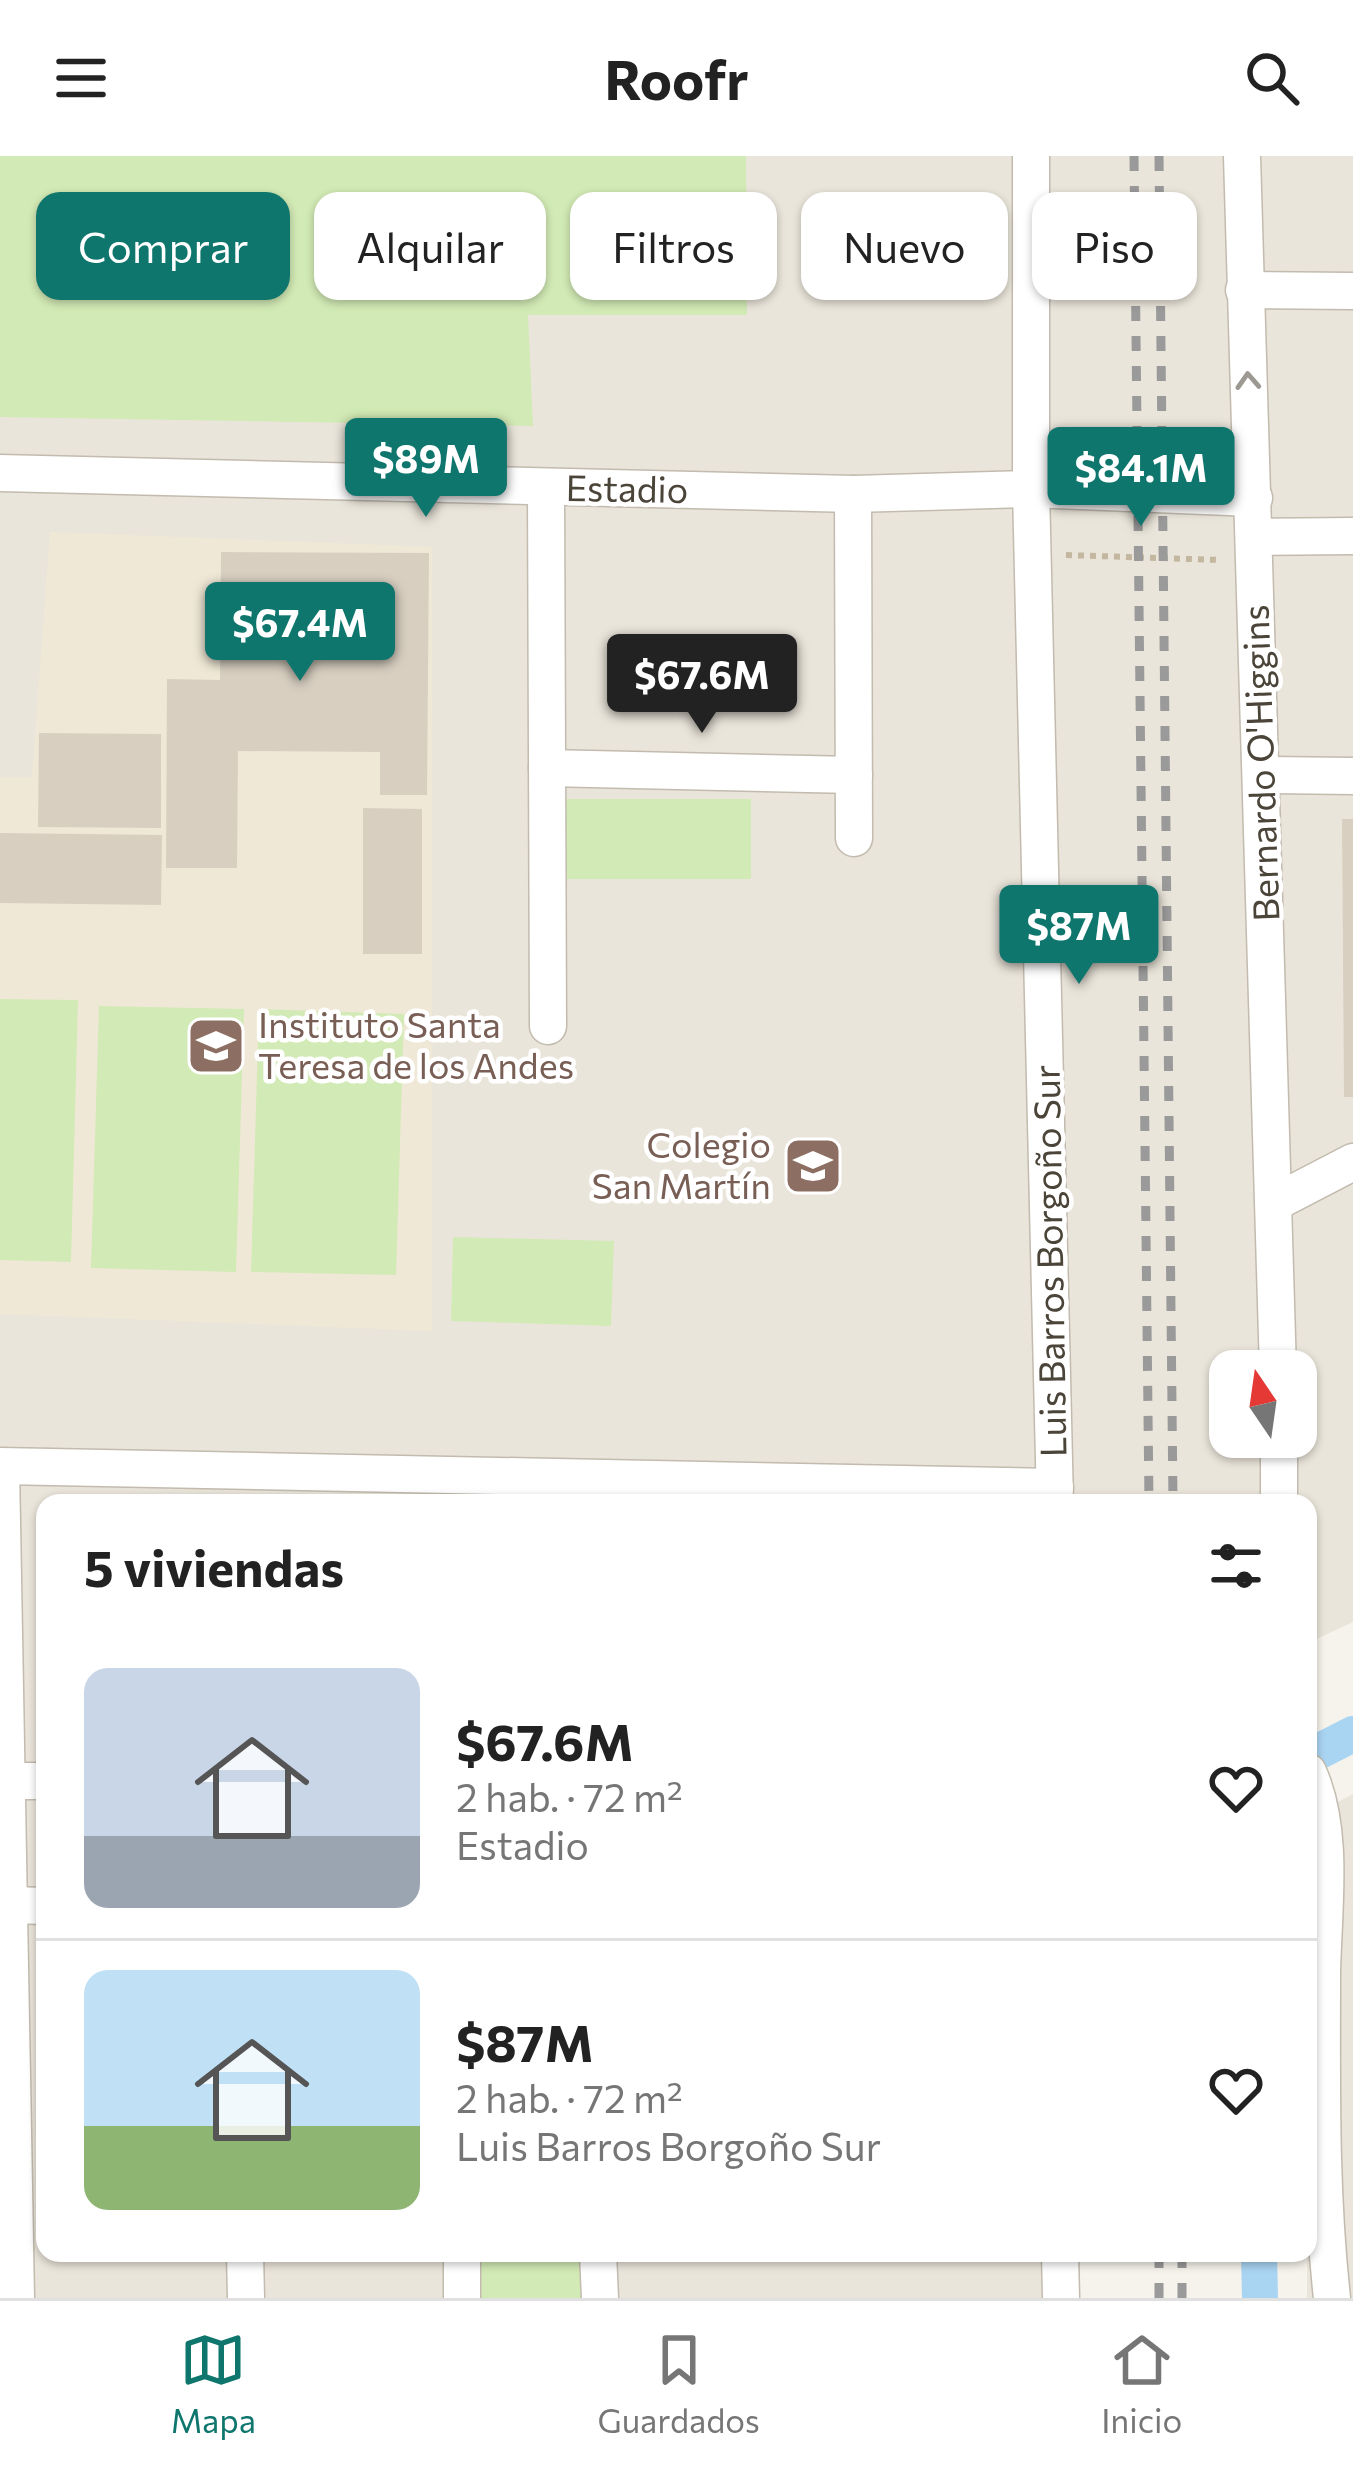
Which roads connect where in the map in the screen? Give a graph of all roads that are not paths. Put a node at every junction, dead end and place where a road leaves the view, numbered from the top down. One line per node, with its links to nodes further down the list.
1 (1030, 156): 7 (street, Luis Barros Borgoño Sur)
2 (1242, 156): 3 (street, Bernardo O'Higgins)
3 (1244, 290): 4 (street); 9 (street, Bernardo O'Higgins, one-way to 3)
4 (1353, 292)
5 (0, 473): 6 (street, Estadio)
6 (546, 487): 8 (street, Estadio); 12 (street)
7 (1030, 489): 8 (street, Estadio); 9 (street, Estadio); 24 (street, Luis Barros Borgoño Sur)
8 (853, 494): 13 (street)
9 (1254, 498): 11 (street, Bernardo O'Higgins)
10 (1353, 536): 11 (street)
11 (1255, 549): 14 (street, Bernardo O'Higgins)
12 (547, 768): 13 (street); 17 (street)
13 (854, 775): 16 (street)
14 (1261, 775): 15 (street); 19 (street, Bernardo O'Higgins)
15 (1353, 776)
16 (854, 838)
17 (548, 1026)
18 (1353, 1162): 19 (street)
19 (1276, 1202): 20 (street, Bernardo O'Higgins)
20 (1278, 1350)
21 (1279, 1458): 25 (street)
22 (0, 1466): 23 (street); 26 (street)
23 (1019, 1494)
24 (1055, 1494)
25 (1280, 1494)
26 (3, 1781): 27 (street); 30 (street)
27 (36, 1781)
28 (1317, 1796): 29 (street)
29 (1338, 1857): 31 (street)
30 (27, 1906): 32 (street)
31 (1338, 2015): 33 (street)
32 (19, 2088): 39 (street)
33 (1337, 2225): 38 (street)
34 (245, 2262): 40 (street)
35 (461, 2262): 41 (street)
36 (598, 2262): 42 (street)
37 (1060, 2262): 43 (street)
38 (1330, 2281)
39 (16, 2298)
40 (246, 2298)
41 (462, 2298)
42 (600, 2298)
43 (1060, 2298)

